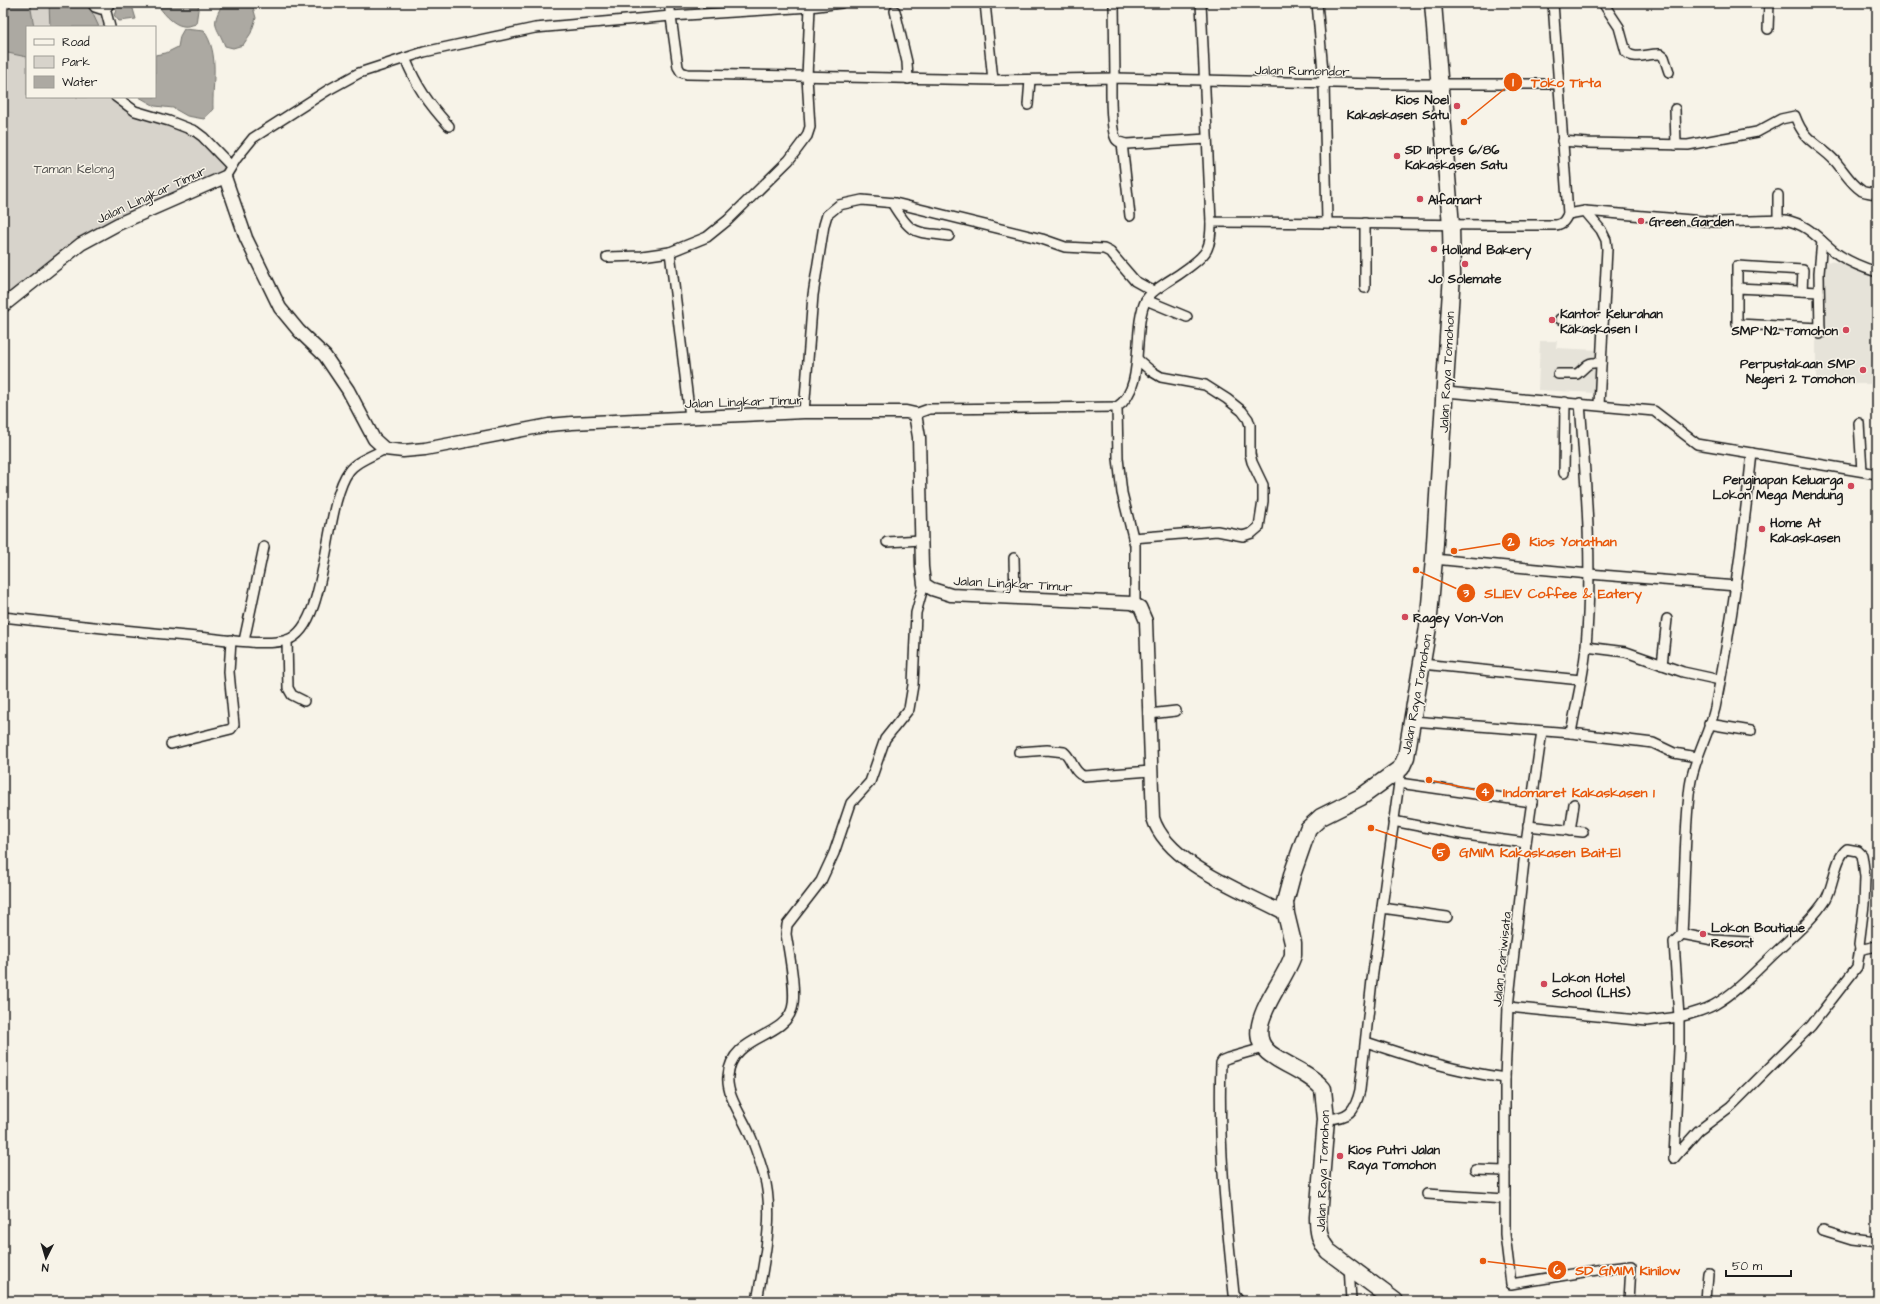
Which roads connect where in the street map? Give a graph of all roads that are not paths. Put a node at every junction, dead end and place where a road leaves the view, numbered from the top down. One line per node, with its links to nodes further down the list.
1 (92, 3): 12 (street)
2 (669, 3): 15 (street)
3 (841, 3): 13 (street)
4 (986, 3): 23 (street)
5 (1114, 3): 22 (street)
6 (1201, 3): 25 (street)
7 (1318, 3): 26 (street)
8 (1433, 3): 27 (highway, Jalan Raya Tomohon)
9 (1552, 3): 28 (street)
10 (1603, 3): 19 (street)
11 (1769, 3): 17 (street)
12 (107, 6): 16 (street)
13 (810, 7): 15 (street); 20 (street)
14 (895, 11): 21 (street)
15 (671, 16): 18 (street); 20 (street, Jalan Rumondor)
16 (110, 26)
17 (1768, 29)
18 (405, 58): 32 (street); 37 (street)
19 (1669, 72)
20 (807, 77): 21 (street, Jalan Rumondor); 52 (street)
21 (908, 78): 23 (street, Jalan Rumondor)
22 (1113, 78): 24 (street, Jalan Rumondor); 25 (street, Jalan Rumondor); 35 (street)
23 (994, 80): 24 (street, Jalan Rumondor)
24 (1030, 80): 30 (street)
25 (1205, 81): 26 (street, Jalan Rumondor); 33 (street)
26 (1324, 83): 27 (street, Jalan Rumondor); 47 (street)
27 (1439, 84): 28 (street, Jalan Rumondor); 49 (highway, Jalan Raya Tomohon)
28 (1559, 84): 34 (street)
29 (117, 98): 37 (street)
30 (1028, 105)
31 (1675, 109): 36 (street)
32 (449, 126)
33 (1207, 139): 35 (street); 46 (street)
34 (1562, 141): 36 (street); 43 (street)
35 (1122, 143): 44 (street)
36 (1676, 145): 39 (street)
37 (231, 166): 38 (street)
38 (225, 177): 61 (main road, Jalan Lingkar Timur); 77 (main road, Jalan Lingkar Timur)
39 (1877, 194)
40 (1778, 195): 45 (street)
41 (892, 202): 50 (street); 57 (street); 73 (street)
42 (1585, 211): 43 (street); 45 (street); 64 (street)
43 (1568, 214): 49 (street)
44 (1130, 216)
45 (1778, 219): 51 (street)
46 (1211, 222): 47 (street); 57 (street)
47 (1327, 222): 48 (street)
48 (1365, 223): 49 (street); 55 (street)
49 (1451, 226): 68 (highway, Jalan Raya Tomohon)
50 (949, 236)
51 (1822, 241): 54 (street); 59 (street)
52 (670, 252): 53 (street); 75 (street)
53 (607, 257)
54 (1877, 272)
55 (1365, 288)
56 (1738, 288): 58 (street); 58 (street); 59 (street)
57 (1153, 291): 60 (street)
58 (1802, 291): 59 (street)
59 (1819, 292)
60 (1146, 300): 62 (street); 65 (street)
61 (3, 306)
62 (1187, 317)
63 (1560, 319): 64 (street)
64 (1603, 321): 66 (street)
65 (1137, 359): 72 (street); 82 (street)
66 (1601, 363): 67 (street); 71 (street)
67 (1558, 374)
68 (1446, 392): 69 (street); 87 (highway, Jalan Raya Tomohon)
69 (1565, 402): 70 (street); 80 (street)
70 (1580, 403): 71 (street); 88 (street)
71 (1599, 405): 78 (street)
72 (1117, 407): 74 (street); 82 (street)
73 (804, 412): 74 (main road, Jalan Lingkar Timur); 75 (main road, Jalan Lingkar Timur)
74 (915, 414): 83 (main road)
75 (690, 417): 77 (main road, Jalan Lingkar Timur)
76 (1859, 423): 79 (street)
77 (385, 449): 96 (street)
78 (1752, 453): 79 (street); 90 (street)
79 (1862, 471): 81 (street)
80 (1564, 473)
81 (1877, 474)
82 (1133, 538): 92 (street)
83 (921, 540): 84 (street); 89 (main road)
84 (887, 542)
85 (264, 547): 97 (street)
86 (1014, 558): 91 (street)
87 (1434, 559): 88 (street); 99 (highway, Jalan Raya Tomohon)
88 (1589, 574): 90 (street); 98 (street)
89 (924, 584): 91 (main road, Jalan Lingkar Timur); 144 (street)
90 (1736, 586): 102 (street)
91 (1015, 598): 92 (main road, Jalan Lingkar Timur)
92 (1135, 604): 105 (main road)
93 (3, 617): 95 (street)
94 (1667, 619): 100 (street)
95 (230, 640): 97 (street); 111 (street)
96 (287, 640): 97 (street); 103 (street)
97 (244, 641)
98 (1586, 647): 100 (street); 101 (street)
99 (1422, 664): 101 (street); 106 (highway, Jalan Raya Tomohon)
100 (1662, 665): 102 (street)
101 (1580, 680): 110 (street)
102 (1720, 680): 107 (street)
103 (304, 701)
104 (1176, 710): 105 (street)
105 (1149, 714): 114 (main road)
106 (1412, 721): 108 (street); 115 (highway, Jalan Raya Tomohon)
107 (1709, 724): 109 (street); 113 (street)
108 (1542, 731): 110 (street); 116 (street, Jalan Pariwisata)
109 (1751, 731)
110 (1571, 733): 113 (street)
111 (171, 744)
112 (1019, 752): 114 (street)
113 (1697, 757): 126 (street)
114 (1151, 771): 124 (main road)
115 (1400, 775): 116 (street); 118 (street); 124 (highway, Jalan Raya Tomohon)
116 (1532, 802): 119 (street, Jalan Pariwisata)
117 (1574, 804): 120 (street)
118 (1393, 821): 122 (street); 123 (street)
119 (1528, 826): 120 (street); 122 (street, Jalan Pariwisata)
120 (1570, 831): 121 (street)
121 (1583, 832)
122 (1526, 843): 130 (street, Jalan Pariwisata)
123 (1382, 908): 125 (street); 132 (street)
124 (1286, 914): 133 (highway, Jalan Raya Tomohon)
125 (1447, 917)
126 (1682, 934): 127 (street); 131 (street)
127 (1748, 942)
128 (1877, 946): 129 (street)
129 (1860, 948): 131 (street); 131 (street)
130 (1508, 1007): 131 (street); 134 (street, Jalan Pariwisata)
131 (1679, 1018)
132 (1366, 1042): 134 (street); 135 (street)
133 (1263, 1048): 135 (highway, Jalan Raya Tomohon); 145 (street)
134 (1505, 1078): 137 (street, Jalan Pariwisata)
135 (1326, 1119): 142 (highway, Jalan Raya Tomohon)
136 (1475, 1170): 137 (street)
137 (1505, 1171): 139 (street, Jalan Pariwisata)
138 (1427, 1194): 139 (street)
139 (1505, 1199): 148 (street, Jalan Pariwisata)
140 (1823, 1231): 141 (street)
141 (1877, 1243)
142 (1349, 1265): 146 (street); 147 (highway, Jalan Raya Tomohon)
143 (1708, 1273): 149 (street)
144 (757, 1301)
145 (1239, 1301)
146 (1351, 1301)
147 (1395, 1301)
148 (1629, 1301)
149 (1706, 1301)

